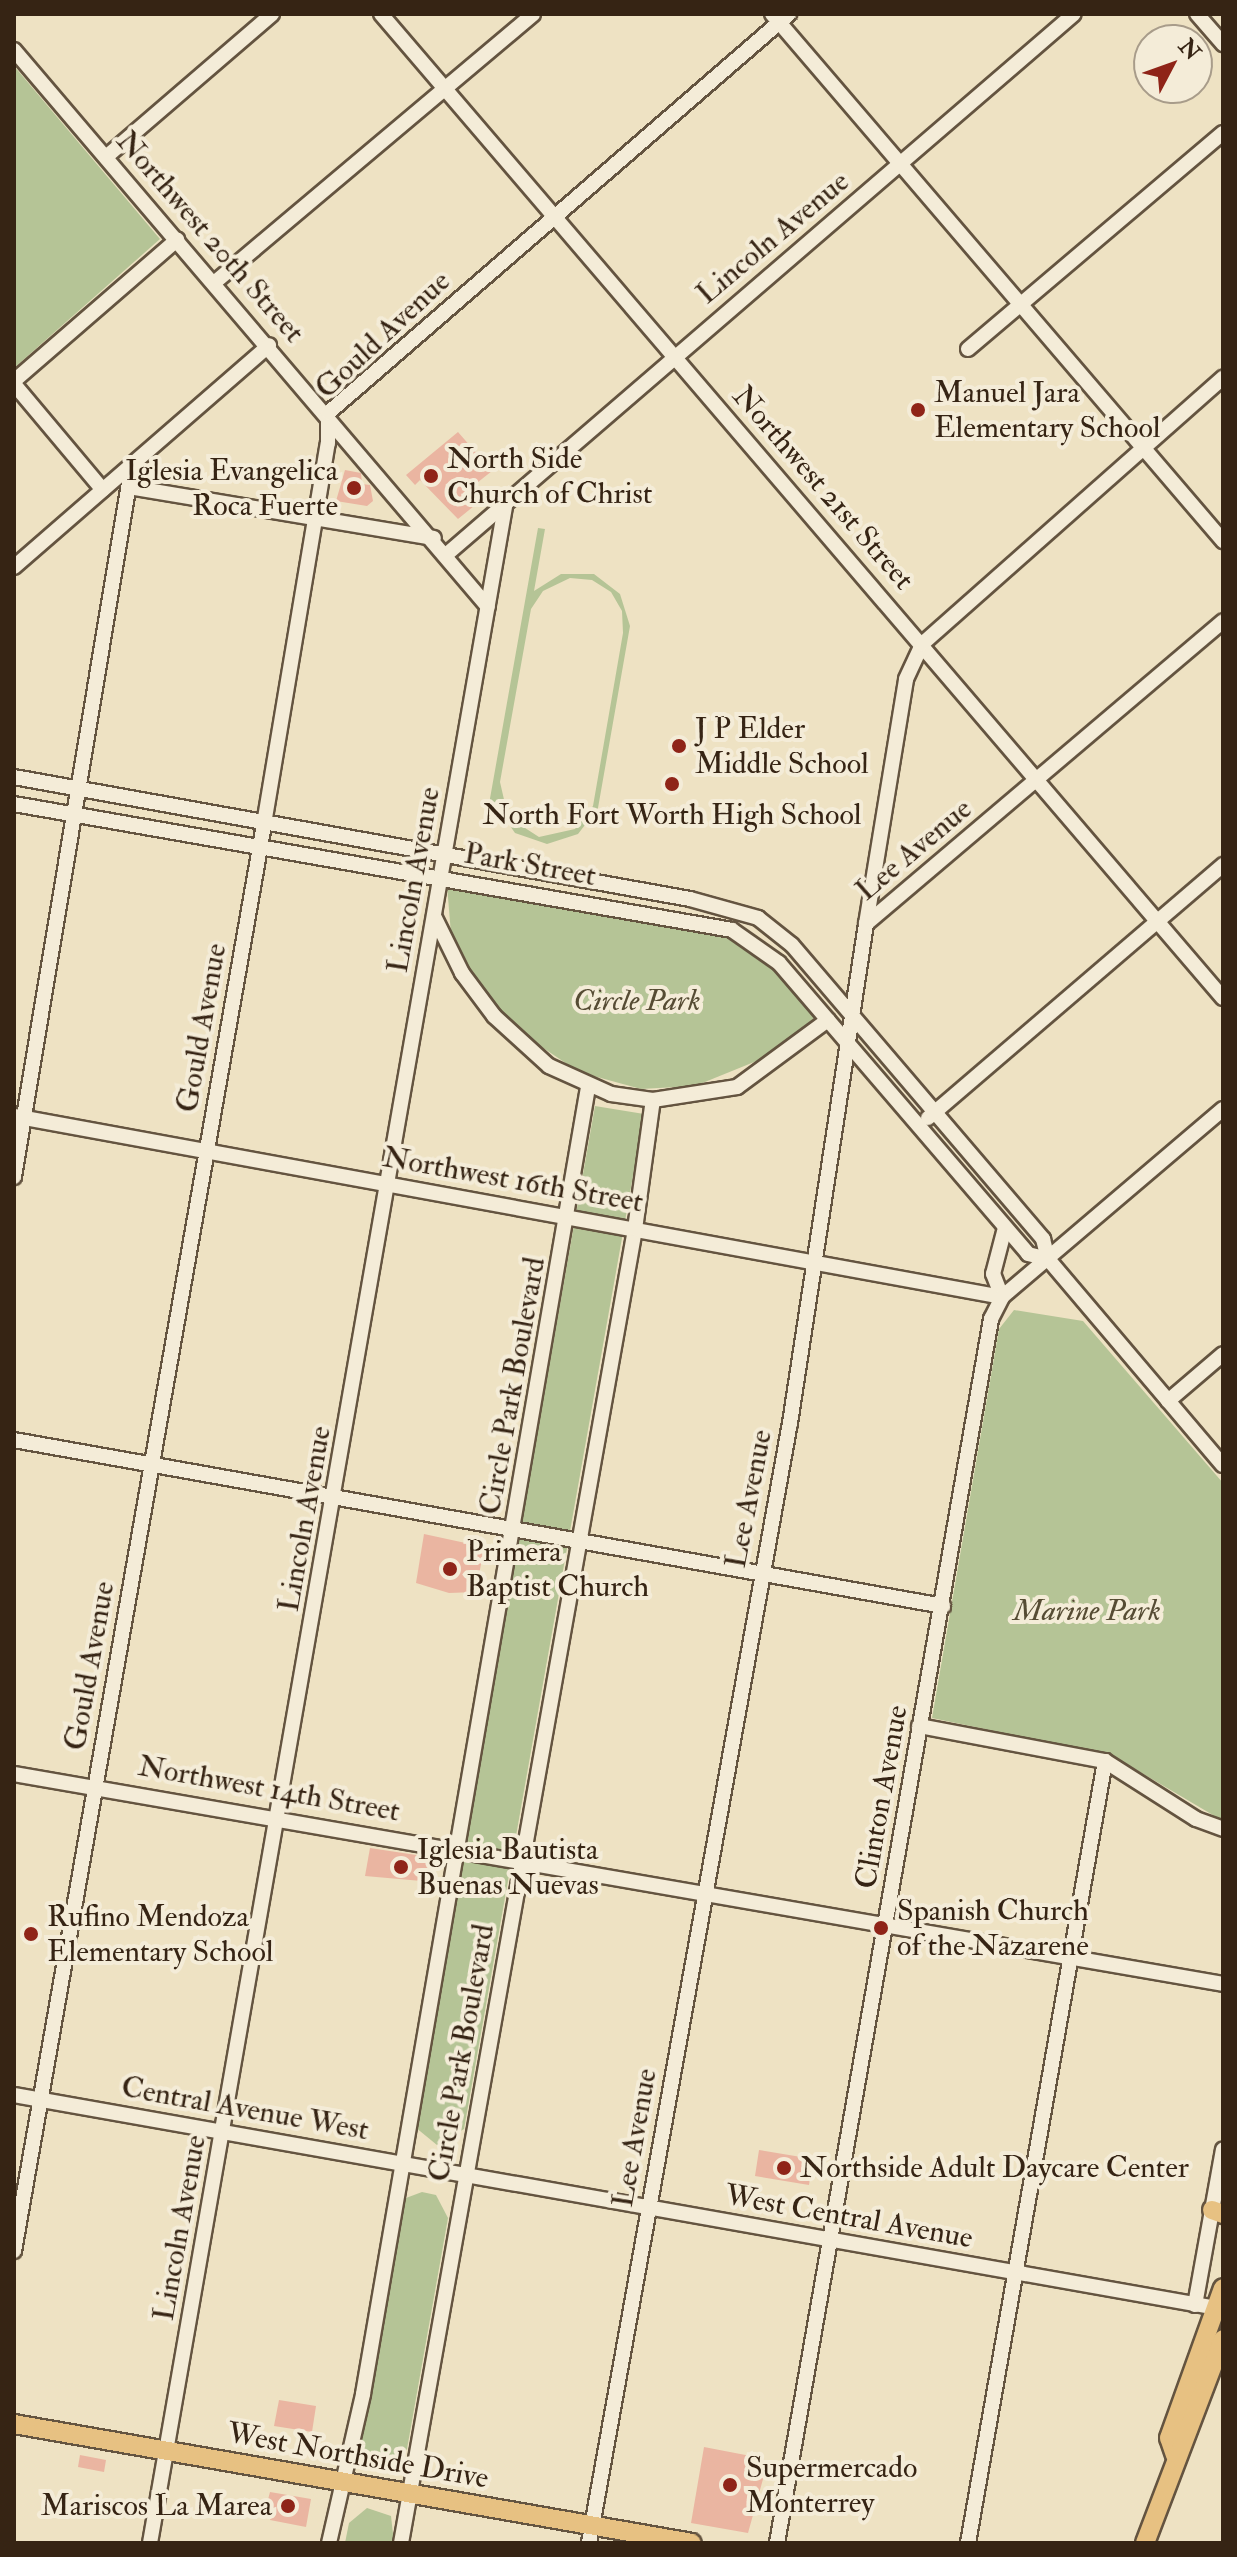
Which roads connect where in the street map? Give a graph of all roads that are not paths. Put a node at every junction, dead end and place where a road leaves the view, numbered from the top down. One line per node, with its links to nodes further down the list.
1 (272, 14): 11 (street)
2 (381, 14): 9 (street, Northwest 21st Street)
3 (533, 14): 9 (street)
4 (1074, 14): 12 (street, Lincoln Avenue)
5 (1197, 14): 7 (street)
6 (780, 17): 12 (street); 13 (street, Gould Avenue)
7 (1223, 44)
8 (14, 50): 11 (street, Northwest 20th Street)
9 (445, 89): 13 (street, Northwest 21st Street); 15 (street)
10 (1223, 133): 16 (street)
11 (106, 157): 14 (street, Northwest 20th Street)
12 (900, 164): 16 (street); 19 (street, Lincoln Avenue)
13 (554, 217): 19 (street, Northwest 21st Street); 22 (street, Gould Avenue)
14 (177, 240): 15 (street, Northwest 20th Street); 21 (street)
15 (214, 283): 17 (street, Northwest 20th Street)
16 (1021, 305): 18 (street); 23 (street)
17 (269, 345): 22 (street, Northwest 20th Street); 24 (street)
18 (968, 349)
19 (675, 356): 27 (street, Lincoln Avenue); 35 (street, Northwest 21st Street)
20 (1223, 378): 23 (street)
21 (14, 382): 26 (street)
22 (328, 413): 28 (street, Gould Avenue); 29 (street, Northwest 20th Street)
23 (1143, 448): 30 (street); 35 (street)
24 (132, 465): 25 (street); 26 (street)
25 (129, 487): 28 (street); 38 (street)
26 (103, 490): 32 (street)
27 (506, 502): 31 (street, Lincoln Avenue); 33 (street, Lincoln Avenue)
28 (316, 517): 29 (street); 41 (street, Gould Avenue)
29 (434, 538): 31 (street, Northwest 20th Street)
30 (1223, 541)
31 (447, 554): 33 (street, Northwest 20th Street)
32 (14, 567)
33 (488, 607): 43 (street, Lincoln Avenue)
34 (1223, 621): 37 (street, Lee Avenue)
35 (922, 644): 37 (street, Northwest 21st Street); 48 (street)
36 (14, 777): 38 (street, Park Street)
37 (1037, 780): 47 (street, Northwest 21st Street); 48 (street, Lee Avenue)
38 (81, 791): 40 (street); 41 (street, Park Street)
39 (14, 804): 40 (street, Park Street)
40 (77, 815): 42 (street, Park Street); 57 (street)
41 (264, 824): 42 (street, Gould Avenue); 43 (street, Park Street)
42 (260, 848): 45 (street, Park Street); 59 (street, Gould Avenue)
43 (444, 855): 45 (street, Lincoln Avenue); 50 (street, Park Street)
44 (1223, 865): 47 (street)
45 (440, 876): 46 (street, Lincoln Avenue); 51 (street, Park Street)
46 (434, 916): 53 (street); 61 (street, Lincoln Avenue)
47 (1157, 922): 49 (street, Northwest 21st Street); 56 (street)
48 (866, 924): 50 (street, Lee Avenue)
49 (1223, 998)
50 (851, 1013): 52 (street, Lee Avenue); 56 (street)
51 (828, 1020): 52 (street, Park Street); 54 (street)
52 (849, 1044): 58 (street); 66 (street, Lee Avenue)
53 (588, 1087): 54 (street); 62 (street, Circle Park Boulevard)
54 (653, 1100): 64 (street, Circle Park Boulevard)
55 (1223, 1109): 65 (street)
56 (935, 1112): 58 (street); 65 (street)
57 (19, 1117): 59 (street, Northwest 16th Street); 60 (street)
58 (919, 1126): 63 (street)
59 (207, 1150): 61 (street, Northwest 16th Street); 71 (street, Gould Avenue)
60 (14, 1177)
61 (388, 1183): 62 (street, Northwest 16th Street); 73 (street, Lincoln Avenue)
62 (570, 1217): 64 (street, Northwest 16th Street); 74 (street, Circle Park Boulevard)
63 (1005, 1228): 65 (street); 67 (street, Clinton Avenue)
64 (635, 1229): 66 (street, Northwest 16th Street); 75 (street, Circle Park Boulevard)
65 (1048, 1259): 67 (street); 69 (street)
66 (813, 1261): 67 (street, Northwest 16th Street); 76 (street, Lee Avenue)
67 (1002, 1297): 77 (street, Clinton Avenue)
68 (1223, 1354): 69 (street)
69 (1168, 1401): 72 (street)
70 (14, 1440): 71 (street)
71 (152, 1465): 73 (street); 81 (street, Gould Avenue)
72 (1223, 1465)
73 (336, 1498): 74 (street); 82 (street, Lincoln Avenue)
74 (513, 1529): 75 (street); 84 (street, Circle Park Boulevard)
75 (580, 1541): 76 (street); 85 (street, Circle Park Boulevard)
76 (762, 1574): 77 (street); 86 (street, Lee Avenue)
77 (943, 1606): 78 (street, Clinton Avenue)
78 (919, 1726): 79 (street); 87 (street, Clinton Avenue)
79 (1105, 1761): 83 (street); 88 (street)
80 (14, 1774): 81 (street, Northwest 14th Street)
81 (95, 1787): 82 (street, Northwest 14th Street); 91 (street, Gould Avenue)
82 (278, 1816): 84 (street, Northwest 14th Street); 92 (street, Lincoln Avenue)
83 (1223, 1829)
84 (457, 1848): 85 (street, Northwest 14th Street); 94 (street, Circle Park Boulevard)
85 (524, 1859): 86 (street, Northwest 14th Street); 95 (street, Circle Park Boulevard)
86 (704, 1891): 87 (street, Northwest 14th Street); 96 (street, Lee Avenue)
87 (887, 1924): 88 (street, Northwest 14th Street); 98 (street, Clinton Avenue)
88 (1071, 1957): 89 (street, Northwest 14th Street); 100 (street)
89 (1223, 1984)
90 (14, 2095): 91 (street, Central Avenue West)
91 (40, 2099): 92 (street, Central Avenue West); 99 (street, Gould Avenue)
92 (224, 2131): 94 (street, Central Avenue West); 106 (street, Lincoln Avenue)
93 (1223, 2150): 97 (street)
94 (403, 2164): 95 (street, Central Avenue West); 108 (street, Circle Park Boulevard)
95 (466, 2175): 96 (street, West Central Avenue); 109 (street, Circle Park Boulevard)
96 (649, 2207): 98 (street, West Central Avenue); 110 (street, Lee Avenue)
97 (1218, 2212): 102 (street)
98 (830, 2240): 100 (street, West Central Avenue); 115 (street, Clinton Avenue)
99 (14, 2251)
100 (1015, 2273): 102 (street, West Central Avenue); 116 (street)
101 (1223, 2288): 103 (main road)
102 (1195, 2305): 103 (street, West Central Avenue)
103 (1219, 2309): 107 (main road)
104 (1223, 2339): 107 (main road)
105 (14, 2424): 106 (main road, West Northside Drive)
106 (166, 2451): 108 (main road, West Northside Drive); 111 (street, Lincoln Avenue)
107 (1175, 2455): 117 (main road)
108 (346, 2486): 109 (main road, West Northside Drive); 112 (street, Circle Park Boulevard)
109 (410, 2495): 110 (main road, West Northside Drive); 113 (street, Circle Park Boulevard)
110 (590, 2534): 114 (main road, West Northside Drive)
111 (150, 2543)
112 (329, 2543)
113 (401, 2543)
114 (692, 2543)
115 (777, 2543)
116 (968, 2543)
117 (1145, 2543)

